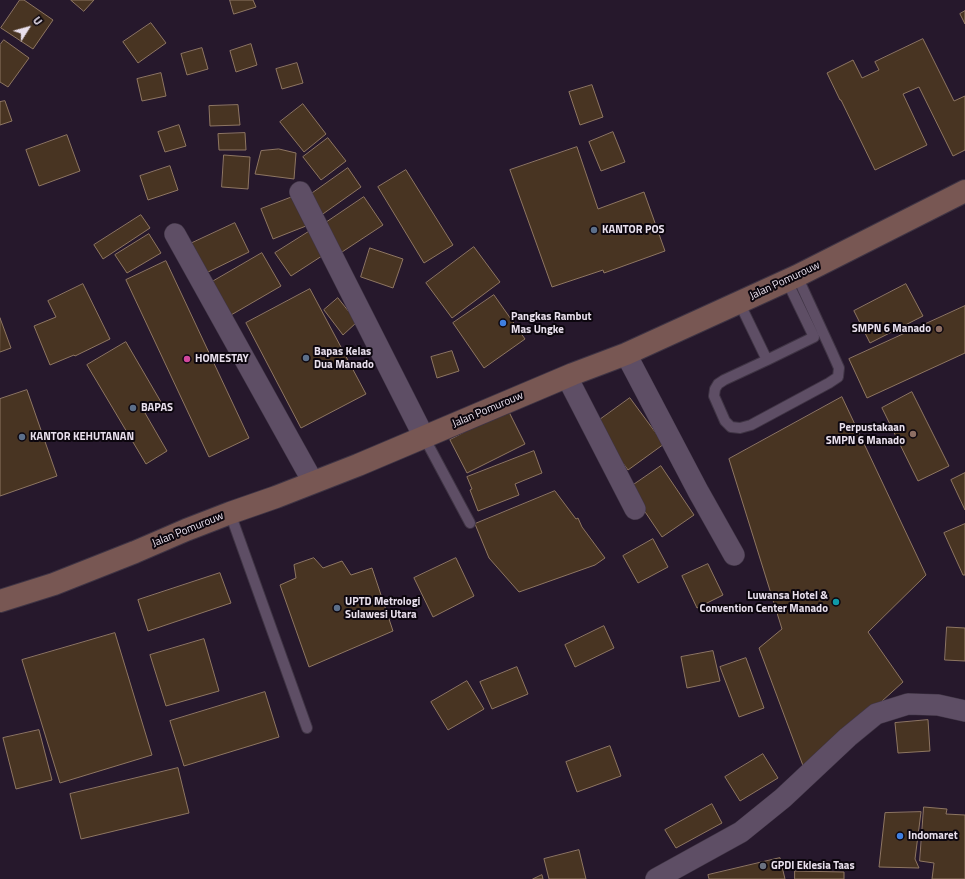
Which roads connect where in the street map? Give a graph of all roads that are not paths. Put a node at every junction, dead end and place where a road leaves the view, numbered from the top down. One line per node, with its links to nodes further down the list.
1 (965, 191): 4 (main road, Jalan Pomurouw)
2 (300, 192): 9 (street)
3 (175, 234): 10 (street)
4 (792, 278): 5 (main road, Jalan Pomurouw); 7 (lane); 7 (lane)
5 (739, 302): 6 (main road, Jalan Pomurouw); 7 (lane)
6 (626, 354): 8 (main road, Jalan Pomurouw); 14 (street)
7 (767, 360)
8 (567, 377): 9 (main road, Jalan Pomurouw); 11 (street)
9 (424, 437): 10 (main road, Jalan Pomurouw); 13 (lane)
10 (313, 482): 12 (main road, Jalan Pomurouw)
11 (635, 509)
12 (230, 513): 15 (main road, Jalan Pomurouw); 17 (lane)
13 (470, 523)
14 (734, 555)
15 (0, 601)
16 (965, 711): 18 (street)
17 (307, 728)
18 (656, 879)

